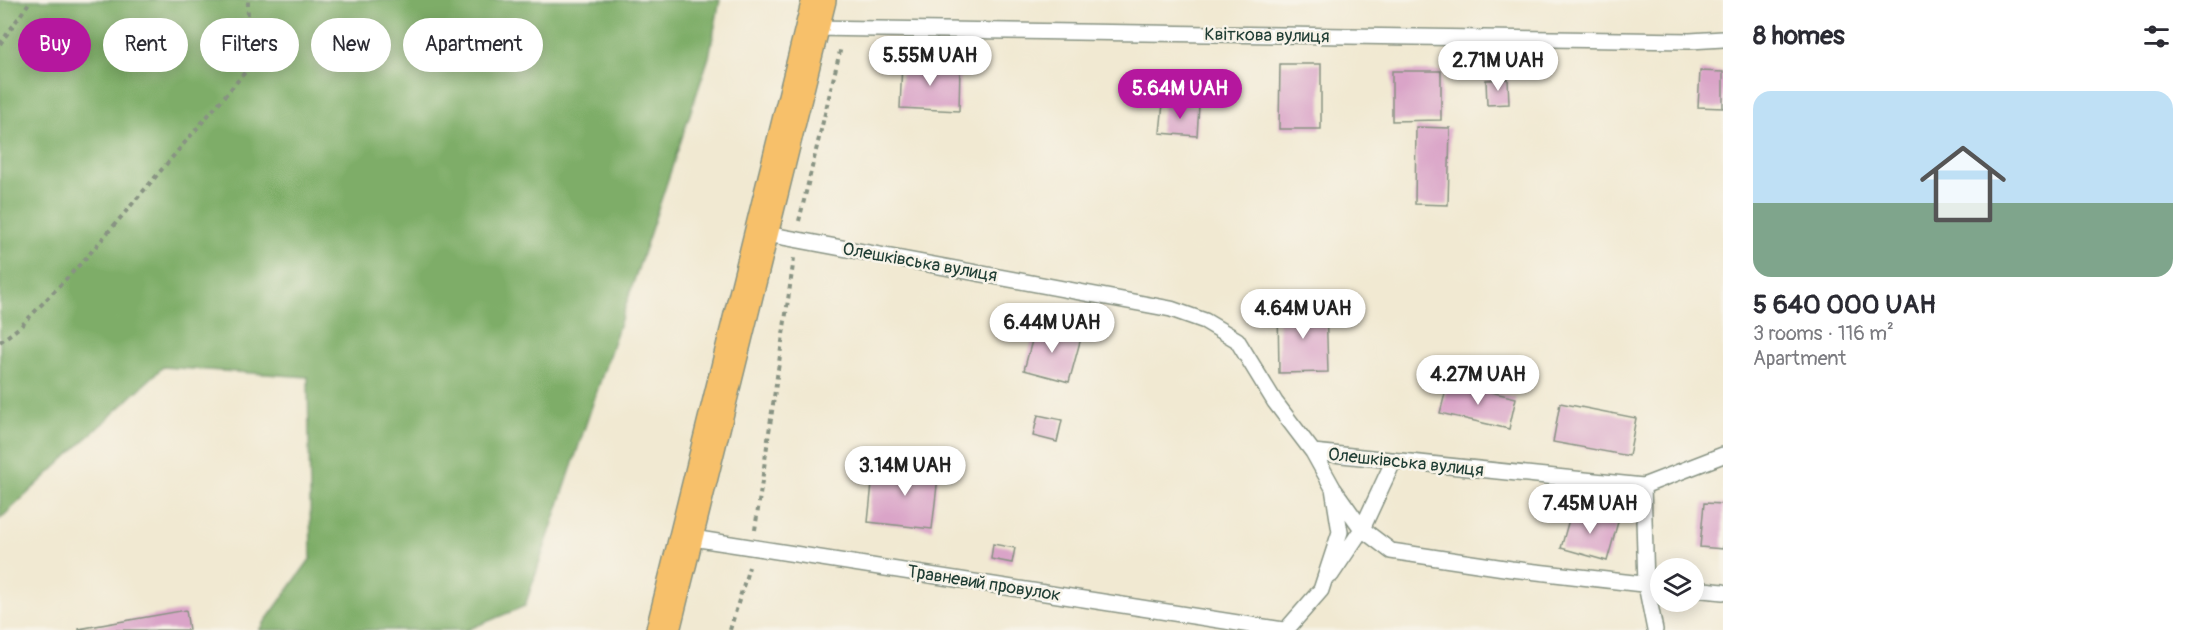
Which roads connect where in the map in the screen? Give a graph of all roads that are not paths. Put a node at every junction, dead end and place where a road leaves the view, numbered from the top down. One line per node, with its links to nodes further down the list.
1 (815, 14): 2 (lane, Квіткова вулиця); 3 (main road)
2 (1723, 39)
3 (761, 233): 4 (lane, Олешківська вулиця); 10 (main road)
4 (1314, 452): 6 (lane, Олешківська вулиця); 8 (lane)
5 (1723, 455): 7 (lane, Олешківська вулиця)
6 (1394, 460): 7 (lane, Олешківська вулиця); 9 (lane)
7 (1643, 486): 11 (lane)
8 (1333, 488): 9 (lane); 13 (lane)
9 (1362, 529): 12 (lane); 13 (lane)
10 (686, 537): 17 (main road); 18 (lane, Травневий провулок)
11 (1651, 558)
12 (1650, 585)
13 (1321, 590): 18 (lane)
14 (1704, 590): 15 (lane)
15 (1723, 592)
16 (1655, 612): 19 (lane)
17 (663, 630)
18 (1285, 630)
19 (1655, 630)

